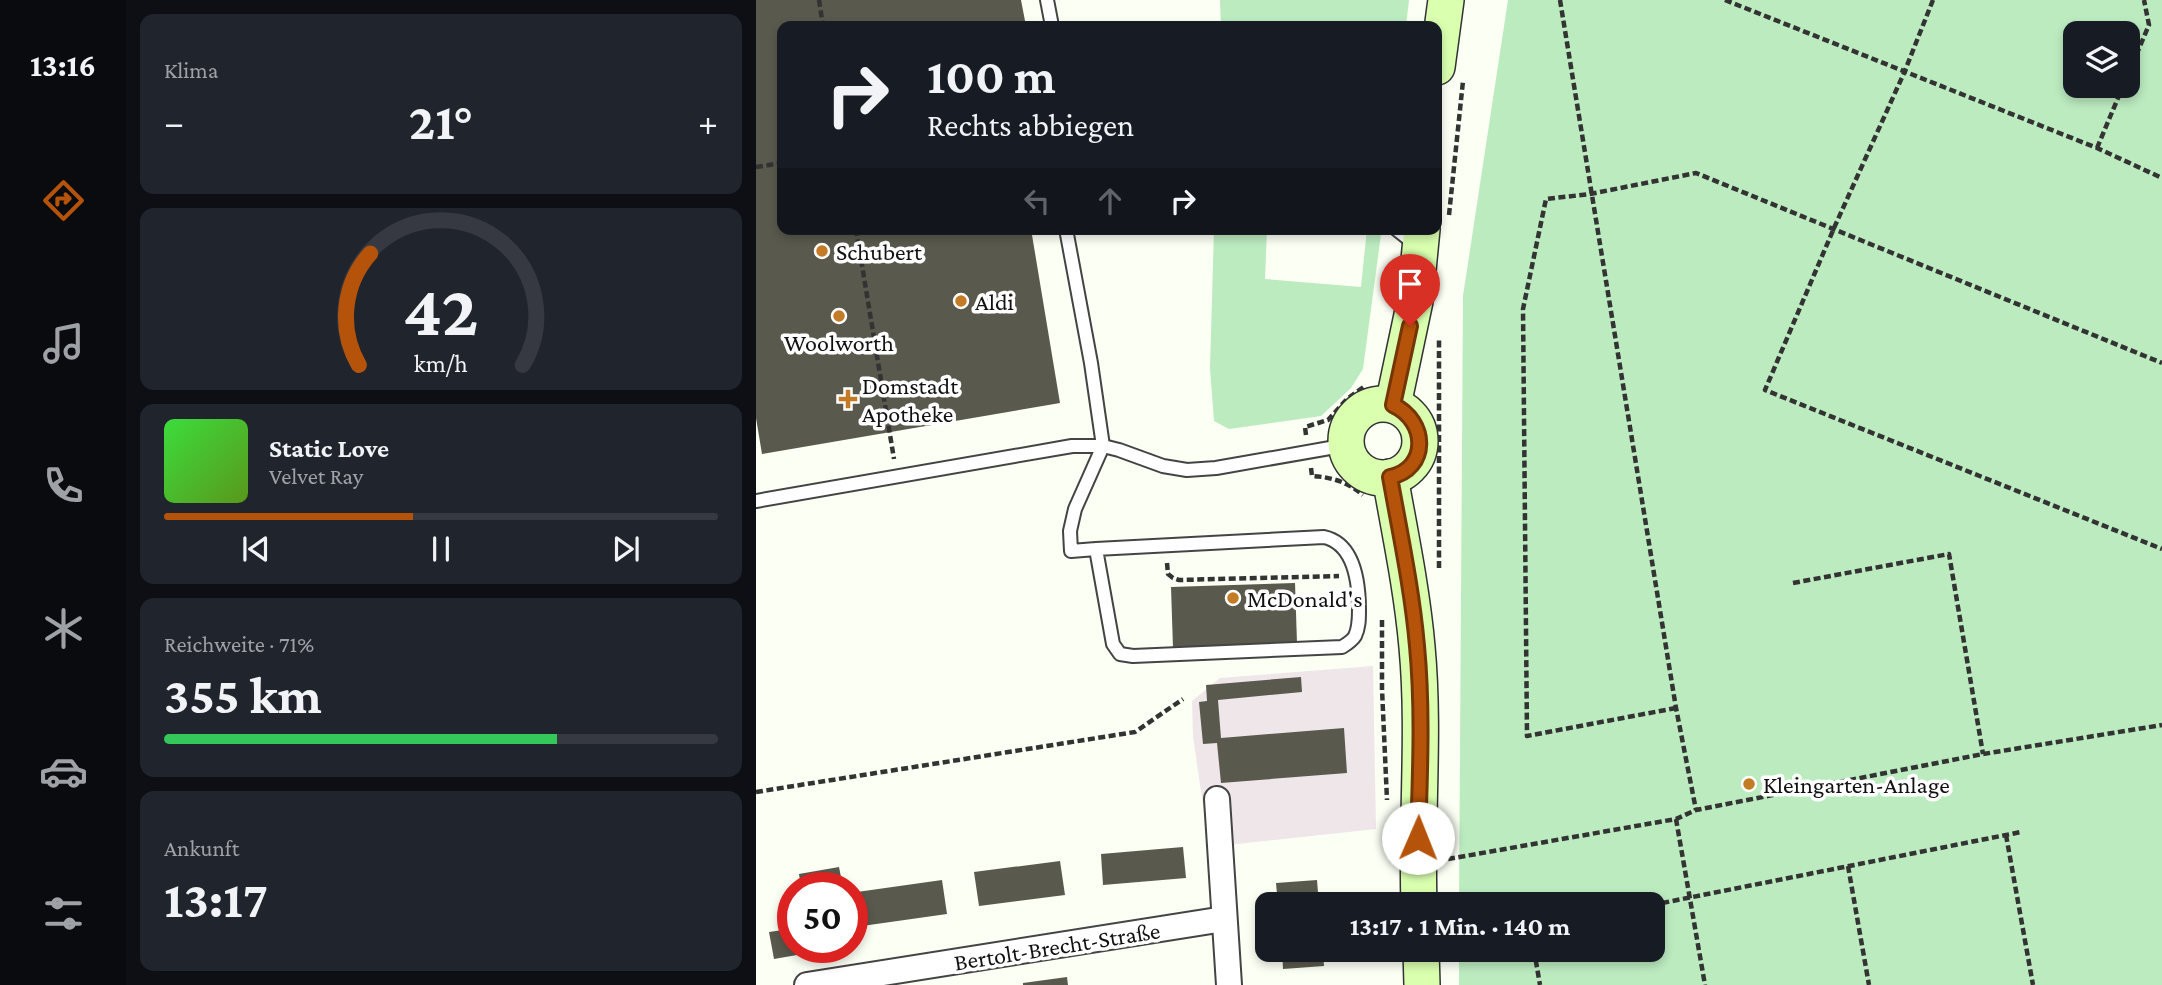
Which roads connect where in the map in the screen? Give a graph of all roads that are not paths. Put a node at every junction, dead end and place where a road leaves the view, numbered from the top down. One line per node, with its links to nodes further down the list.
1 (1047, 0): 3 (lane)
2 (1446, 0): 4 (main road)
3 (1051, 21)
4 (1450, 68)
5 (1067, 235): 9 (lane)
6 (1421, 235): 7 (main road)
7 (1393, 405): 8 (main road); 10 (main road)
8 (1347, 445): 9 (lane); 10 (main road)
9 (1103, 446): 11 (lane); 12 (lane)
10 (1390, 477): 14 (main road)
11 (756, 501)
12 (1096, 549): 12 (lane)
13 (1217, 799): 15 (street)
14 (1419, 892)
15 (1224, 919): 17 (street, Bertolt-Brecht-Straße); 18 (street)
16 (1421, 962): 19 (main road)
17 (807, 985)
18 (1229, 985)
19 (1422, 985)

